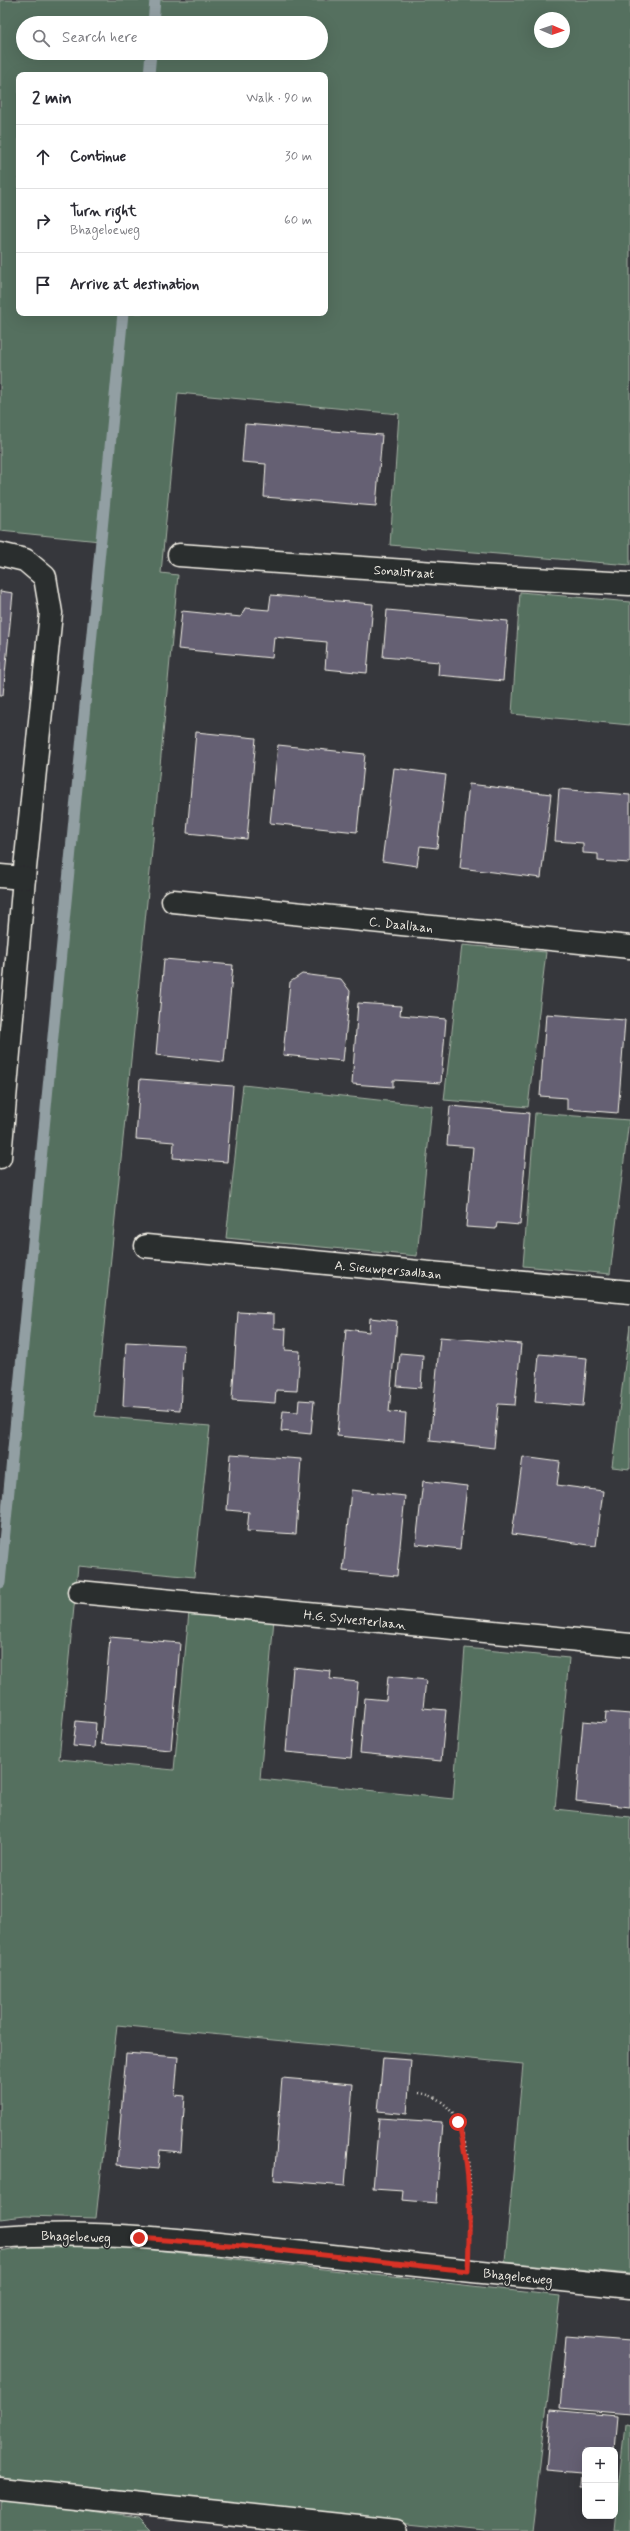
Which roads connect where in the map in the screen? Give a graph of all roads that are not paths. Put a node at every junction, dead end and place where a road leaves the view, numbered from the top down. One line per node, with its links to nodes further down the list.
1 (0, 554): 5 (street)
2 (179, 555): 3 (street, Sonalstraat)
3 (630, 584)
4 (0, 876): 5 (street)
5 (24, 878): 8 (street)
6 (173, 901): 7 (street, C. Daallaan)
7 (630, 947)
8 (0, 1157)
9 (146, 1246): 10 (street, A. Sieuwpersadlaan)
10 (630, 1292)
11 (79, 1592): 12 (street, H.G. Sylvesterlaan)
12 (630, 1645)
13 (0, 2237): 14 (street, Bhageloeweg)
14 (630, 2288)
15 (0, 2489): 16 (street)
16 (396, 2531)

